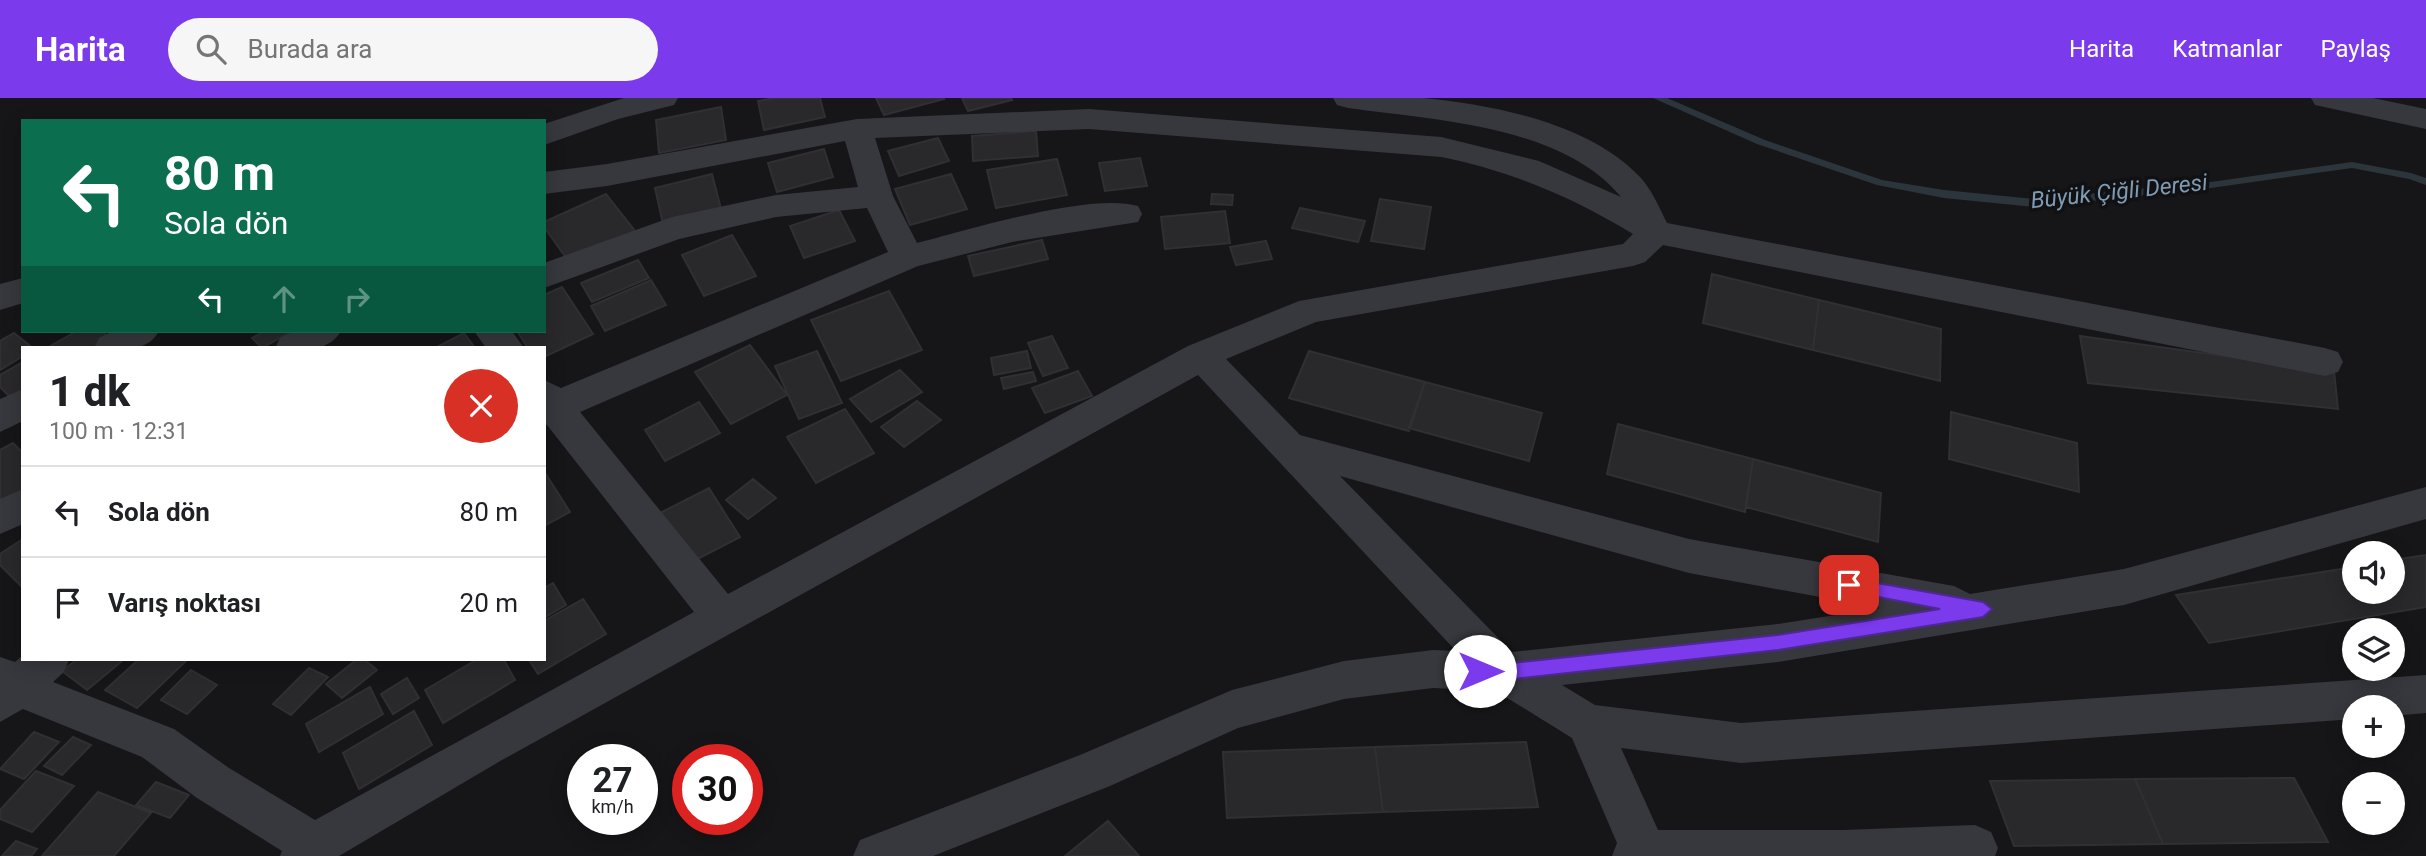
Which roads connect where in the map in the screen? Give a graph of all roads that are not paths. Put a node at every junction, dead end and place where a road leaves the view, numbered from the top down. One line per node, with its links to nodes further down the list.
1 (663, 98): 6 (street)
2 (1348, 98): 10 (street)
3 (2326, 98): 4 (street)
4 (2426, 118)
5 (857, 129): 7 (street); 8 (street); 10 (street)
6 (546, 134)
7 (546, 183)
8 (877, 196): 11 (street); 12 (street)
9 (1126, 214): 11 (street)
10 (1656, 232): 19 (street); 20 (street)
11 (908, 257): 22 (street)
12 (546, 275)
13 (21, 291): 14 (street)
14 (0, 297)
15 (138, 333): 17 (street)
16 (319, 333): 18 (street)
17 (115, 346)
18 (297, 346)
19 (1201, 356): 24 (street); 29 (street)
20 (2325, 362)
21 (21, 404): 23 (street)
22 (548, 404): 29 (street)
23 (0, 417)
24 (1291, 448): 28 (street); 30 (street)
25 (2426, 503): 28 (street)
26 (21, 506): 27 (street)
27 (0, 519)
28 (1983, 609): 30 (street)
29 (722, 617): 35 (street)
30 (1503, 672): 33 (street); 37 (street)
31 (16, 681): 35 (street)
32 (2426, 694): 33 (street)
33 (1588, 724): 36 (street)
34 (1975, 848): 36 (street)
35 (308, 850)
36 (1640, 854)
37 (876, 856)

